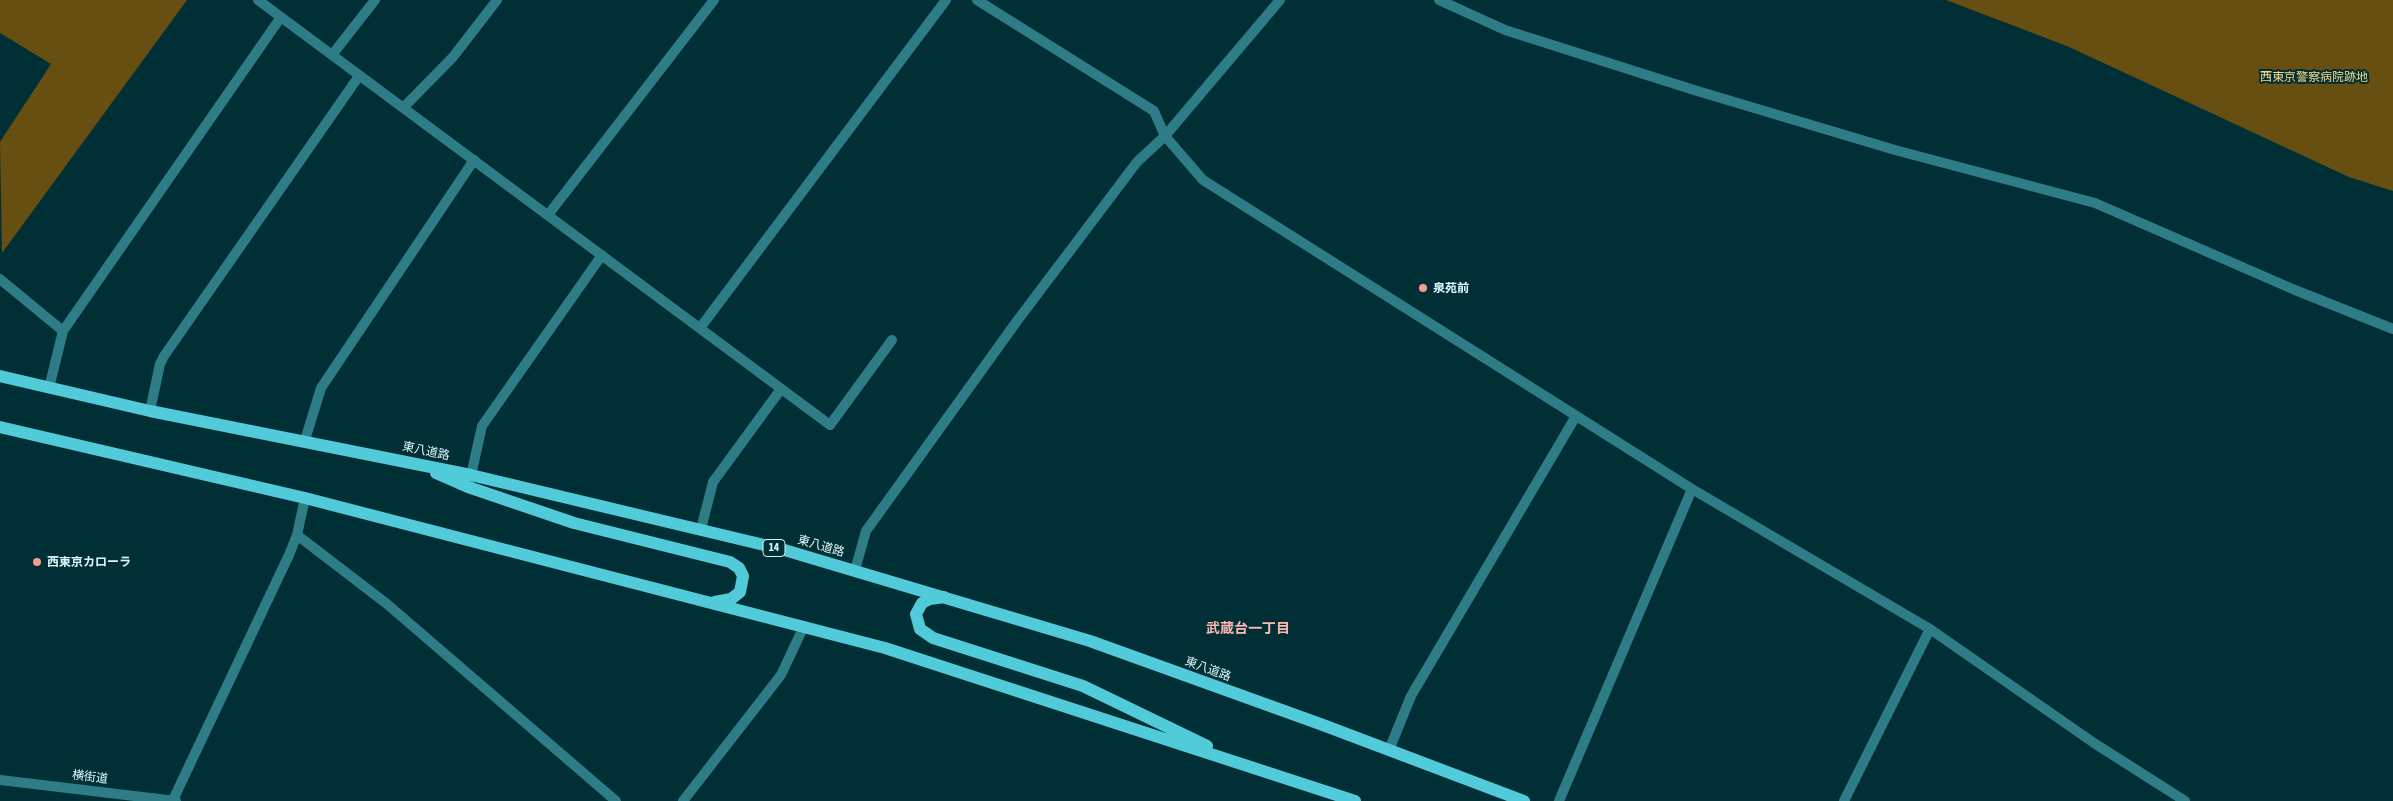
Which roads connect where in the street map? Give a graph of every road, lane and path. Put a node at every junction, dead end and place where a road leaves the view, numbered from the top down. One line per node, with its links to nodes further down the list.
1 (258, 0): 9 (street)
2 (374, 0): 10 (street)
3 (497, 0): 12 (street)
4 (714, 0): 15 (street)
5 (946, 0): 18 (street)
6 (977, 0): 13 (street)
7 (1280, 0): 13 (street)
8 (1439, 0): 19 (street)
9 (281, 17): 10 (street); 20 (street)
10 (332, 55): 11 (street)
11 (359, 76): 12 (street); 25 (street)
12 (403, 108): 14 (street)
13 (1164, 136): 26 (street); 34 (street)
14 (474, 160): 15 (street); 28 (street)
15 (548, 215): 16 (street)
16 (602, 256): 18 (street); 29 (street)
17 (0, 279): 20 (street)
18 (700, 328): 24 (street)
19 (2393, 329)
20 (63, 331): 23 (street)
21 (892, 340): 24 (street)
22 (0, 376): 23 (main road, 東八道路 / 14)
23 (49, 388): 25 (main road, 東八道路 / 14)
24 (781, 389): 32 (street)
25 (150, 411): 28 (main road, 東八道路 / 14)
26 (1576, 416): 30 (street); 39 (street)
27 (0, 427): 31 (main road)
28 (305, 440): 29 (main road, 東八道路 / 14)
29 (470, 481): 32 (main road, 東八道路 / 14); 36 (main road)
30 (1692, 489): 38 (street); 47 (street)
31 (305, 498): 33 (street); 36 (main road)
32 (701, 529): 34 (main road, 東八道路 / 14)
33 (297, 535): 42 (street); 43 (street)
34 (855, 570): 35 (main road, 東八道路 / 14)
35 (948, 598): 39 (main road, 東八道路 / 14); 40 (main road)
36 (711, 603): 37 (main road)
37 (804, 626): 40 (main road); 44 (street)
38 (1930, 629): 48 (street); 49 (street)
39 (1389, 750): 46 (main road, 東八道路 / 14)
40 (1252, 768): 45 (main road)
41 (0, 780): 42 (street, 横街道)
42 (174, 801)
43 (616, 801)
44 (683, 801)
45 (1355, 801)
46 (1524, 801)
47 (1559, 801)
48 (1844, 801)
49 (2185, 801)

